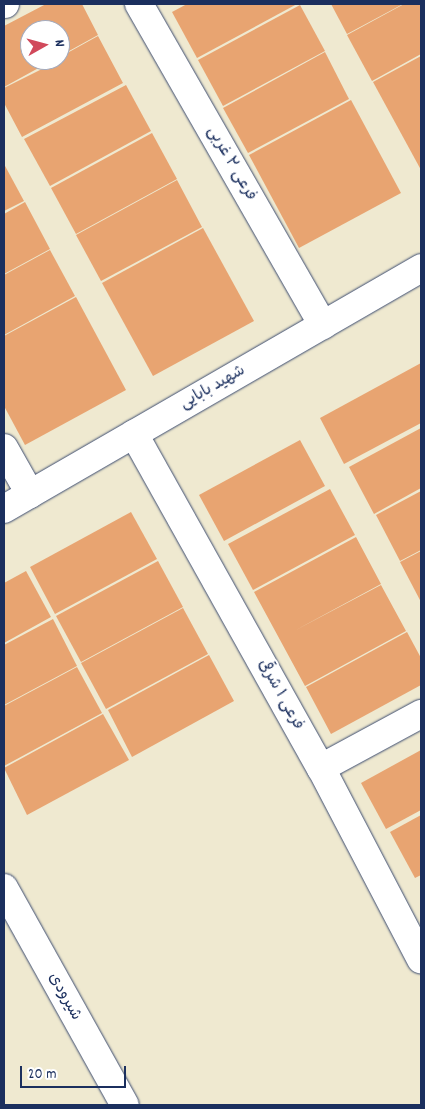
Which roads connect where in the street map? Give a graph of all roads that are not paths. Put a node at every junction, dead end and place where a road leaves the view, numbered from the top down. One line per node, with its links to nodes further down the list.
1 (139, 4): 3 (street, فرعی ۲ غربی)
2 (420, 272): 3 (street, شهید بابایی)
3 (322, 325): 4 (street, شهید بابایی)
4 (134, 434): 6 (street, شهید بابایی); 9 (street, فرعی ۱ شرقی)
5 (4, 448): 6 (street)
6 (30, 494): 7 (street, شهید بابایی)
7 (4, 509)
8 (421, 714): 9 (street)
9 (321, 768): 11 (street, فرعی ۱ شرقی)
10 (4, 888): 12 (street, شیرودی)
11 (421, 959)
12 (125, 1105)

